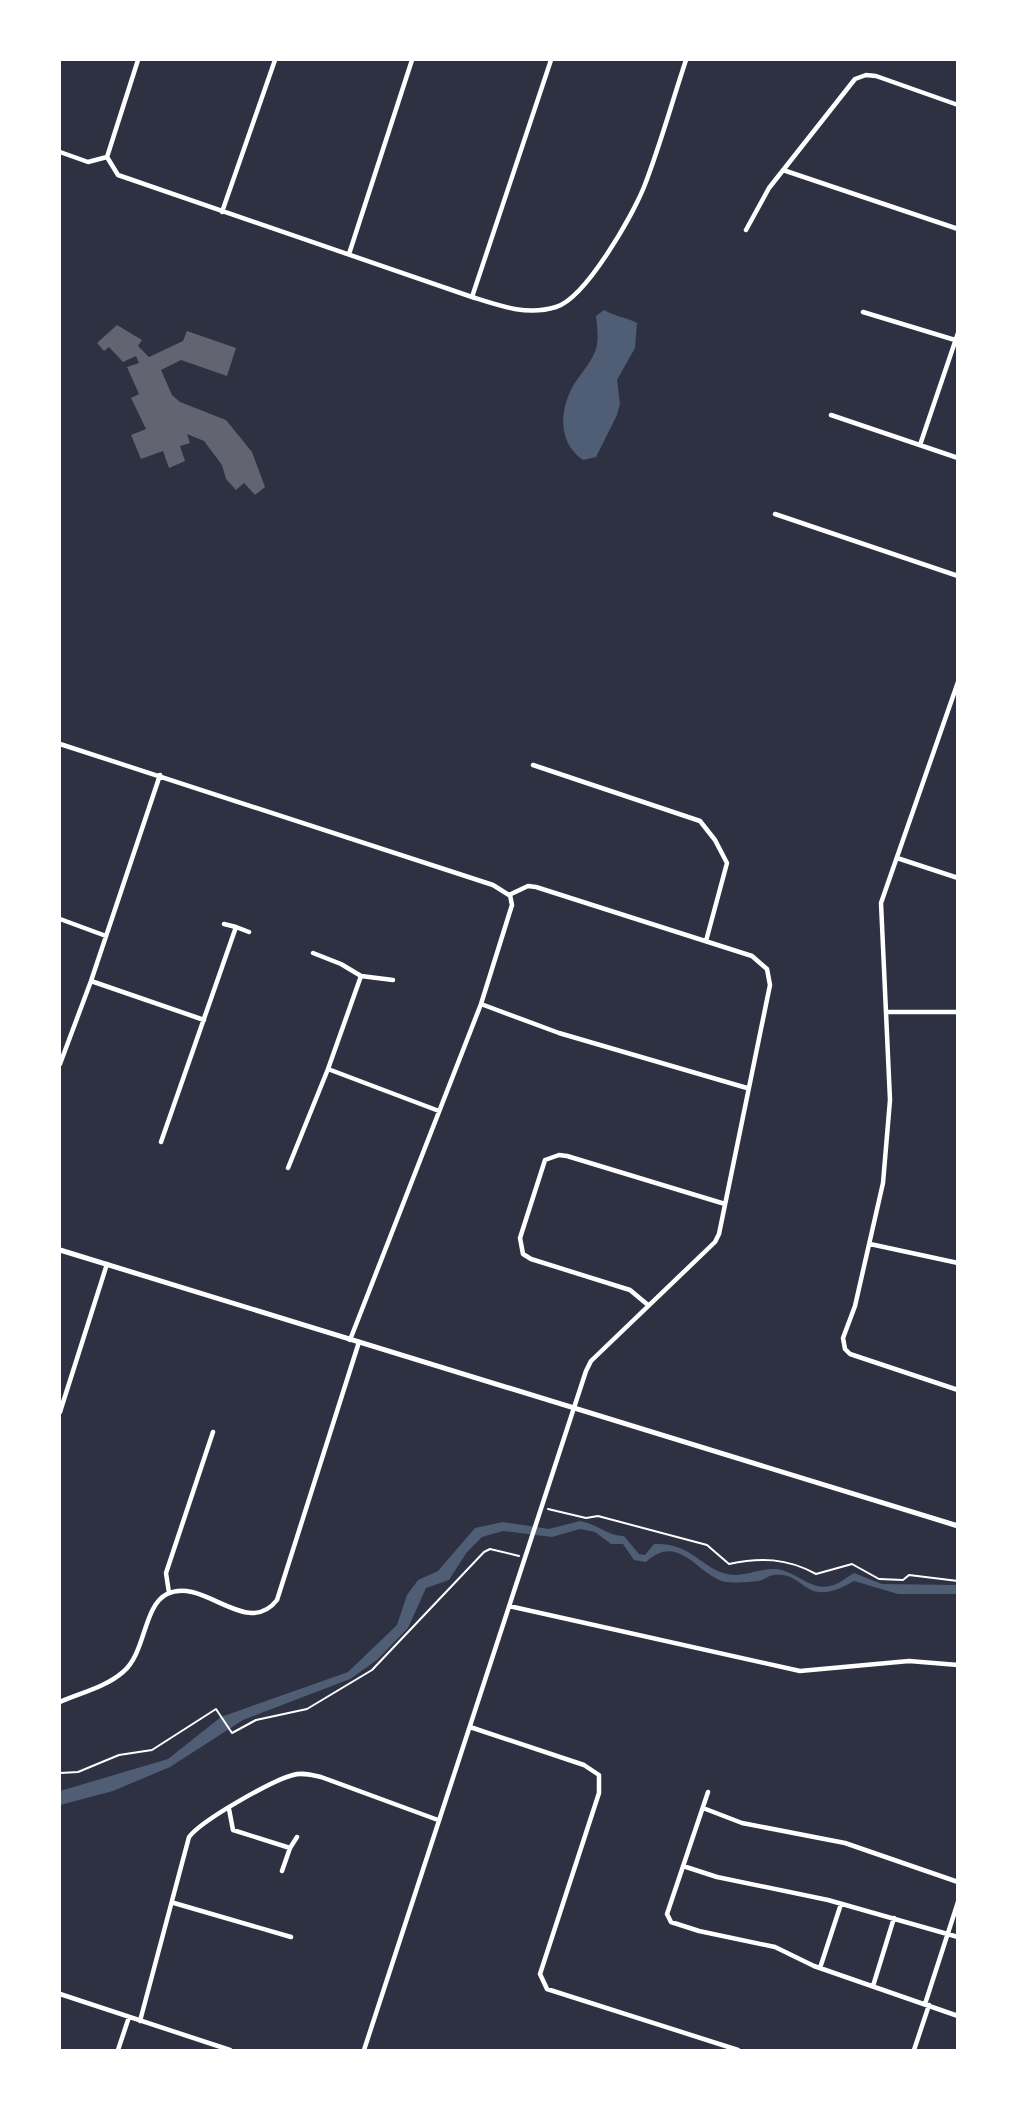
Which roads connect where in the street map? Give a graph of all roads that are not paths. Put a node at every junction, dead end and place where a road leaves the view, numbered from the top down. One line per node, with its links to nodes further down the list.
1 (138, 60): 8 (street)
2 (275, 60): 10 (street)
3 (412, 60): 13 (street)
4 (551, 60): 14 (street)
5 (686, 60): 14 (street)
6 (957, 104): 9 (street)
7 (60, 152): 8 (street)
8 (107, 157): 10 (street)
9 (782, 170): 11 (street); 12 (street)
10 (222, 212): 13 (street)
11 (957, 229)
12 (746, 230)
13 (349, 254): 14 (street)
14 (472, 297)
15 (863, 312): 17 (street)
16 (957, 333): 17 (street)
17 (955, 340): 19 (street)
18 (831, 415): 19 (street)
19 (919, 446): 20 (street)
20 (957, 458)
21 (775, 514): 22 (street)
22 (957, 576)
23 (957, 682): 27 (street)
24 (60, 744): 26 (street)
25 (533, 765): 35 (street)
26 (160, 775): 29 (street); 34 (street)
27 (897, 858): 28 (street); 41 (street)
28 (957, 878)
29 (509, 894): 35 (street); 40 (street)
30 (60, 919): 34 (street)
31 (225, 924): 32 (street)
32 (236, 927): 33 (street); 43 (street)
33 (249, 932)
34 (106, 936): 38 (street)
35 (706, 941): 46 (street)
36 (313, 953): 37 (street)
37 (361, 976): 39 (street); 45 (street)
38 (92, 981): 43 (street); 44 (street)
39 (393, 981)
40 (481, 1004): 46 (street); 47 (street)
41 (886, 1012): 42 (street); 51 (street)
42 (957, 1012)
43 (204, 1020): 48 (street)
44 (60, 1064)
45 (328, 1069): 47 (street); 49 (street)
46 (747, 1088): 50 (street)
47 (439, 1111): 56 (street)
48 (161, 1142)
49 (288, 1168)
50 (725, 1204): 55 (street); 55 (street)
51 (870, 1244): 53 (street); 58 (street)
52 (60, 1250): 54 (street)
53 (957, 1263)
54 (107, 1264): 56 (street); 60 (street)
55 (648, 1305): 59 (street)
56 (350, 1340): 57 (street)
57 (359, 1342): 59 (street); 63 (street)
58 (957, 1390)
59 (573, 1406): 62 (street); 64 (street)
60 (60, 1412)
61 (213, 1432): 63 (street)
62 (957, 1526)
63 (169, 1593): 66 (street)
64 (509, 1606): 65 (street); 67 (street)
65 (957, 1665)
66 (60, 1702)
67 (470, 1727): 71 (street); 94 (street)
68 (708, 1792): 69 (street)
69 (703, 1808): 74 (street); 76 (street)
70 (229, 1809): 71 (street); 73 (street); 78 (street)
71 (438, 1820): 93 (street)
72 (297, 1837): 73 (street)
73 (289, 1848): 75 (street)
74 (683, 1866): 79 (street); 84 (street)
75 (282, 1871)
76 (957, 1882)
77 (957, 1902): 81 (street)
78 (174, 1903): 82 (street); 90 (street)
79 (841, 1904): 80 (street); 84 (street)
80 (894, 1918): 81 (street); 85 (street)
81 (948, 1935): 83 (street); 87 (street)
82 (291, 1937)
83 (957, 1937)
84 (820, 1968): 85 (street)
85 (873, 1986): 87 (street)
86 (60, 1994): 88 (street)
87 (927, 2005): 89 (street); 95 (street)
88 (129, 2017): 90 (street); 91 (street)
89 (957, 2017)
90 (141, 2021): 92 (street)
91 (118, 2050)
92 (230, 2050)
93 (364, 2050)
94 (738, 2050)
95 (914, 2050)

